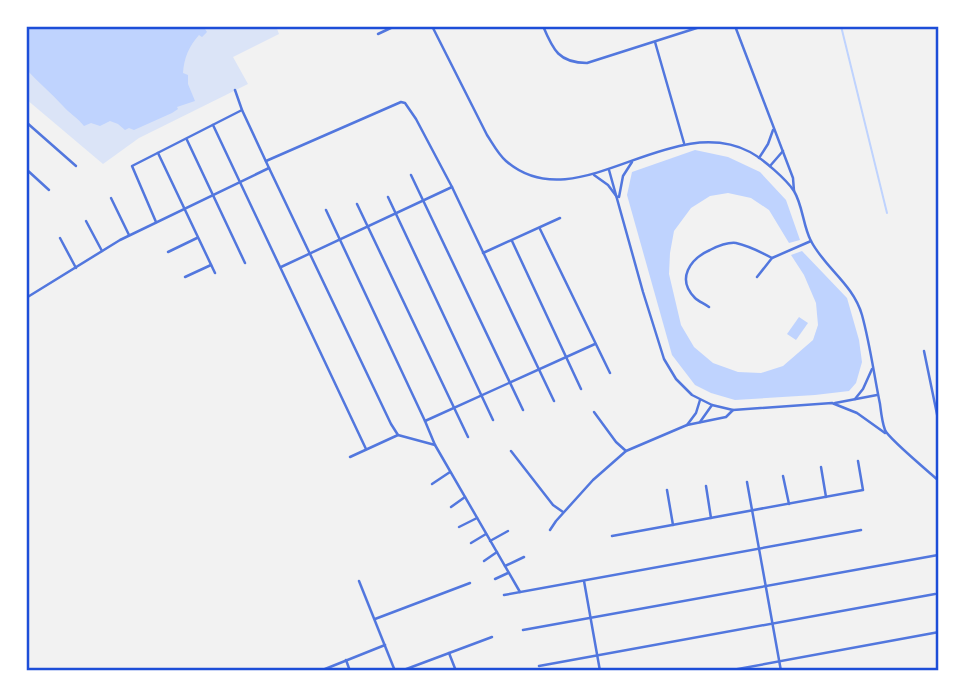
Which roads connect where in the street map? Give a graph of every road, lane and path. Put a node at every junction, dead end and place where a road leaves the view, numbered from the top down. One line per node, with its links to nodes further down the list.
1 (395, 26): 6 (street)
2 (432, 26): 25 (street)
3 (543, 26): 7 (street)
4 (704, 26): 7 (street)
5 (735, 26): 12 (street)
6 (378, 34)
7 (654, 42): 14 (street)
8 (235, 90): 9 (street)
9 (242, 110): 11 (street); 18 (street)
10 (26, 122): 20 (street)
11 (213, 125): 13 (street); 27 (street)
12 (774, 128): 15 (street); 17 (street)
13 (186, 138): 16 (street); 31 (street)
14 (684, 144): 17 (street); 19 (street)
15 (783, 151): 21 (street); 30 (street)
16 (158, 152): 37 (street); 42 (street)
17 (759, 158): 21 (street)
18 (266, 161): 22 (street); 28 (street)
19 (632, 162): 24 (street); 34 (street)
20 (76, 166)
21 (770, 166): 30 (street)
22 (269, 168): 27 (street); 54 (street)
23 (26, 169): 29 (street)
24 (609, 170): 25 (street); 34 (street)
25 (591, 174): 34 (street)
26 (411, 175): 35 (street)
27 (240, 181): 31 (street); 58 (street)
28 (452, 187): 35 (street); 53 (street)
29 (49, 190)
30 (794, 191): 50 (street)
31 (212, 194): 37 (street); 56 (street)
32 (388, 197): 39 (street)
33 (111, 198): 45 (street)
34 (619, 200): 75 (street)
35 (424, 201): 39 (street); 71 (street)
36 (356, 204): 43 (street)
37 (184, 209): 42 (street); 47 (street)
38 (326, 210): 48 (street)
39 (396, 214): 43 (street); 74 (street)
40 (560, 218): 44 (street)
41 (86, 221): 51 (street)
42 (156, 222): 45 (street)
43 (368, 227): 48 (street); 80 (street)
44 (540, 229): 49 (street); 65 (street)
45 (129, 235): 51 (street)
46 (60, 238): 59 (street)
47 (197, 238): 52 (street); 57 (street)
48 (340, 240): 54 (street); 85 (street)
49 (512, 241): 53 (street); 67 (street)
50 (811, 241): 55 (street); 68 (street)
51 (102, 251): 59 (street)
52 (168, 251)
53 (484, 253): 69 (street)
54 (310, 254): 58 (street); 91 (street)
55 (772, 258): 62 (street); 64 (street)
56 (245, 263)
57 (211, 265): 60 (street); 61 (street)
58 (281, 267): 94 (street)
59 (76, 268): 63 (street)
60 (215, 273)
61 (185, 277)
62 (757, 277)
63 (26, 298)
64 (709, 307)
65 (595, 344): 67 (street); 70 (street)
66 (924, 351): 84 (street)
67 (566, 357): 69 (street); 72 (street)
68 (872, 368): 73 (street); 76 (street)
69 (539, 369): 71 (street); 77 (street)
70 (610, 373)
71 (510, 383): 74 (street); 81 (street)
72 (580, 389)
73 (878, 395): 76 (street); 90 (street)
74 (482, 396): 80 (street); 86 (street)
75 (701, 399): 79 (street); 89 (street)
76 (855, 399): 78 (street)
77 (554, 401)
78 (832, 403): 82 (street); 90 (street)
79 (712, 405): 82 (street); 87 (street)
80 (454, 408): 85 (street); 92 (street)
81 (523, 410)
82 (733, 410): 87 (street)
83 (594, 412): 96 (street)
84 (938, 415): 88 (street)
85 (425, 421): 93 (street)
86 (493, 421)
87 (700, 422): 89 (street)
88 (939, 424)
89 (687, 425): 96 (street)
90 (886, 433): 102 (street)
91 (398, 435): 93 (street); 94 (street)
92 (468, 437)
93 (435, 445): 100 (street)
94 (366, 449): 97 (street)
95 (511, 451): 112 (street)
96 (626, 452): 112 (street)
97 (350, 457)
98 (858, 461): 107 (street)
99 (821, 467): 107 (street)
100 (450, 472): 104 (street); 108 (street)
101 (783, 476): 109 (street)
102 (939, 481)
103 (747, 482): 111 (street)
104 (432, 484)
105 (706, 486): 114 (street)
106 (667, 490): 115 (street)
107 (826, 497): 109 (street)
108 (465, 498): 110 (street); 113 (street)
109 (789, 504): 111 (street)
110 (451, 507)
111 (752, 510): 114 (street); 124 (street)
112 (563, 512): 117 (street)
113 (477, 518): 116 (street); 120 (street)
114 (711, 518): 115 (street)
115 (673, 524): 121 (street)
116 (458, 527)
117 (550, 530)
118 (861, 530): 124 (street)
119 (508, 531): 122 (street)
120 (486, 534): 122 (street); 123 (street)
121 (612, 536)
122 (490, 541): 125 (street)
123 (471, 543)
124 (759, 548): 132 (street); 135 (street)
125 (497, 552): 128 (street); 129 (street)
126 (938, 555): 135 (street)
127 (524, 557): 129 (street)
128 (484, 561)
129 (505, 566): 130 (street)
130 (508, 573): 131 (street); 136 (street)
131 (495, 579)
132 (584, 580): 136 (street); 139 (street)
133 (359, 582): 140 (street)
134 (470, 583): 140 (street)
135 (765, 586): 139 (street); 141 (street)
136 (520, 592): 138 (street)
137 (935, 594): 141 (street)
138 (504, 595)
139 (591, 618): 142 (street); 147 (street)
140 (374, 619): 145 (street)
141 (772, 624): 147 (street); 149 (street)
142 (523, 630)
143 (939, 632): 149 (street)
144 (492, 636): 146 (street)
145 (385, 645): 148 (street); 153 (street)
146 (449, 653): 154 (street); 155 (street)
147 (597, 656): 150 (street); 156 (street)
148 (346, 660): 151 (street); 152 (street)
149 (779, 661): 157 (street); 158 (street)
150 (539, 666)
151 (320, 671)
152 (349, 671)
153 (395, 671)
154 (401, 671)
155 (456, 671)
156 (600, 671)
157 (727, 671)
158 (781, 671)

